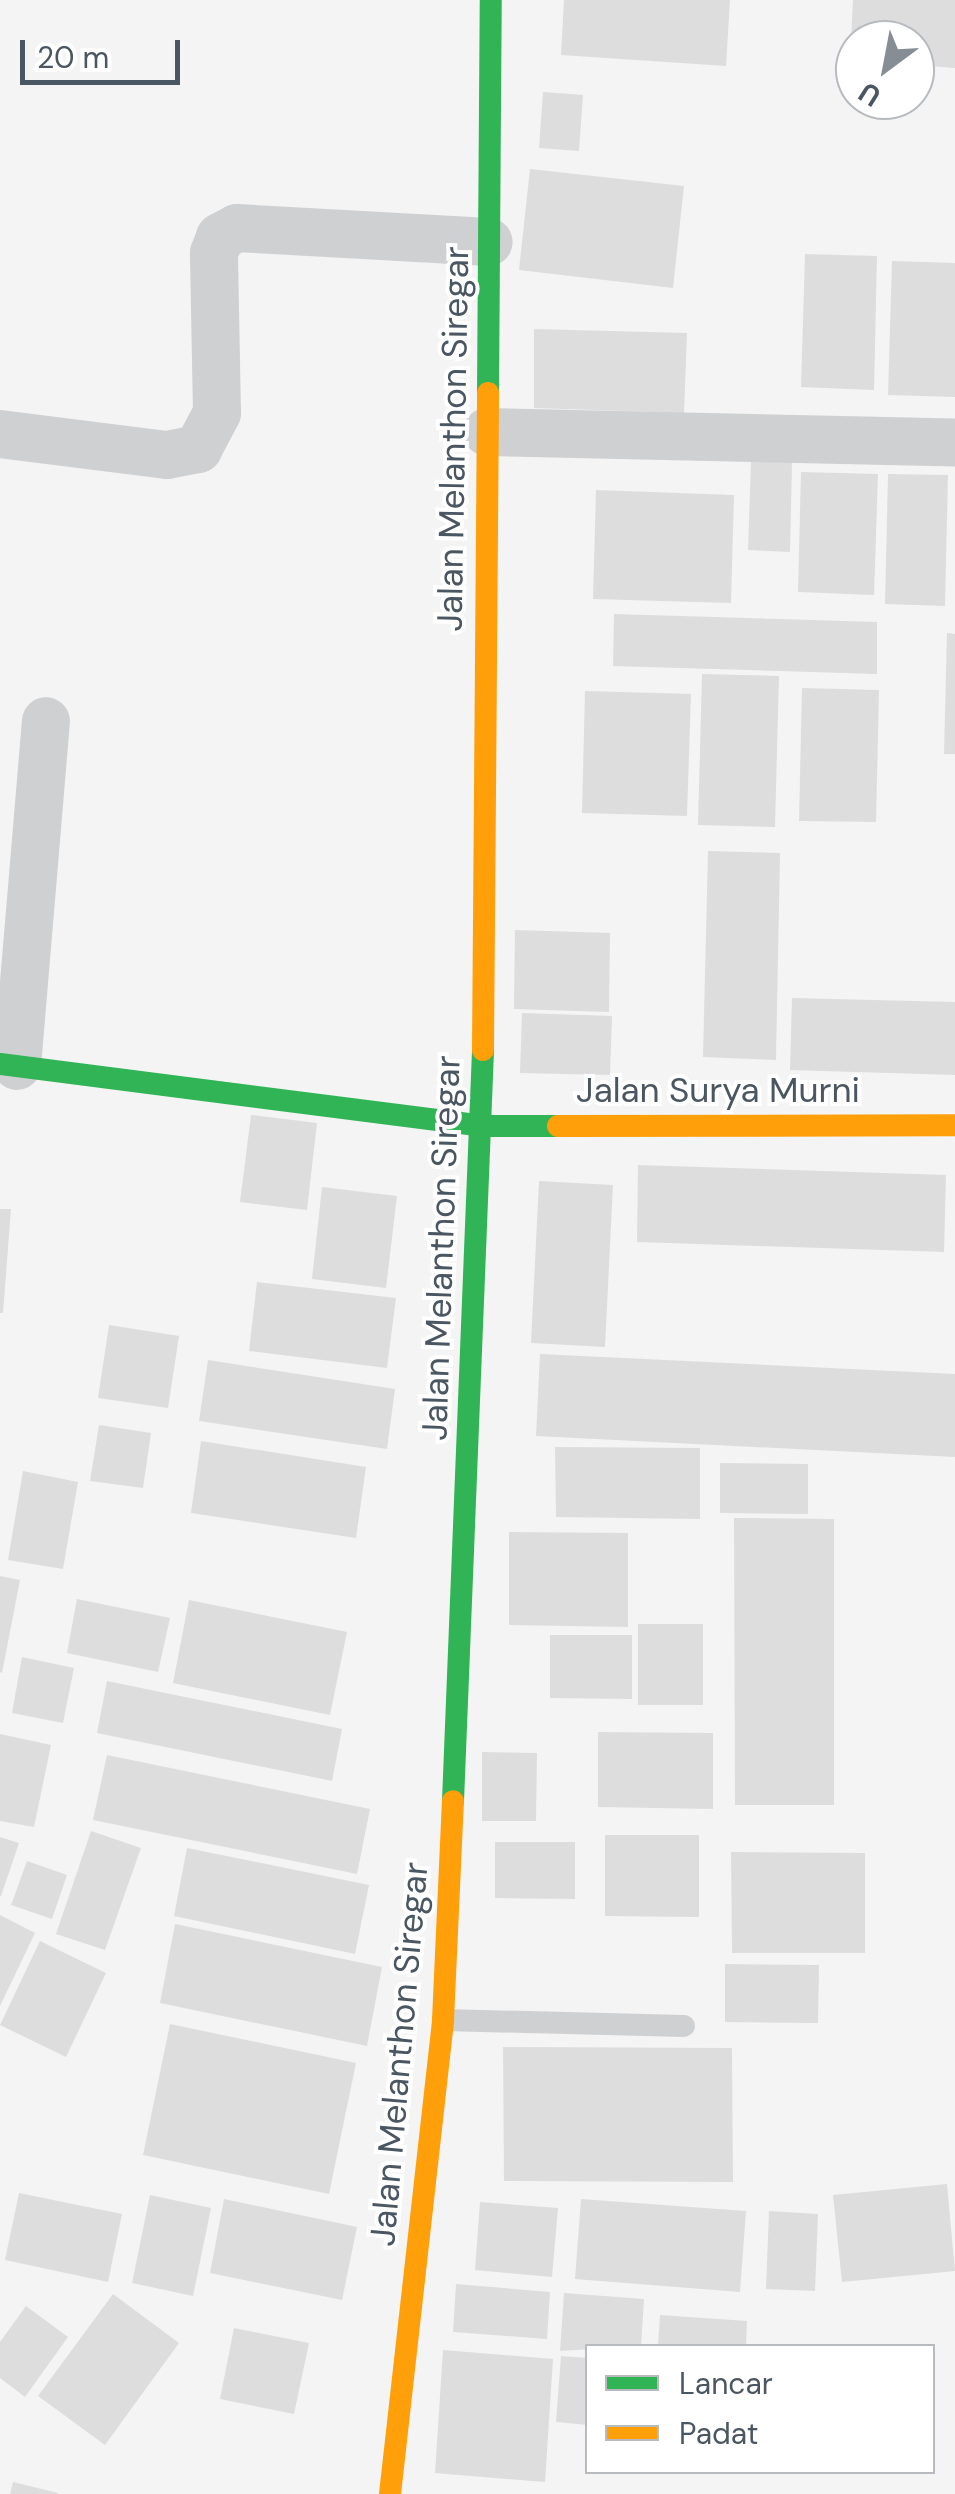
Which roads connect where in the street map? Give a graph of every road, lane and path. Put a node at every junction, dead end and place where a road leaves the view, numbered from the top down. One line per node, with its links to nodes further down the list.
1 (491, 0): 2 (main road, Jalan Melanthon Siregar)
2 (490, 242): 3 (main road, Jalan Melanthon Siregar); 4 (street)
3 (487, 432): 5 (street); 9 (main road, Jalan Melanthon Siregar)
4 (0, 434)
5 (955, 443)
6 (46, 721): 7 (street)
7 (9, 1065): 9 (main road, Jalan Surya Murni)
8 (955, 1125): 9 (main road, Jalan Surya Murni)
9 (482, 1126): 10 (main road, Jalan Melanthon Siregar)
10 (443, 2020): 11 (lane); 12 (main road, Jalan Melanthon Siregar)
11 (684, 2026)
12 (390, 2494)

